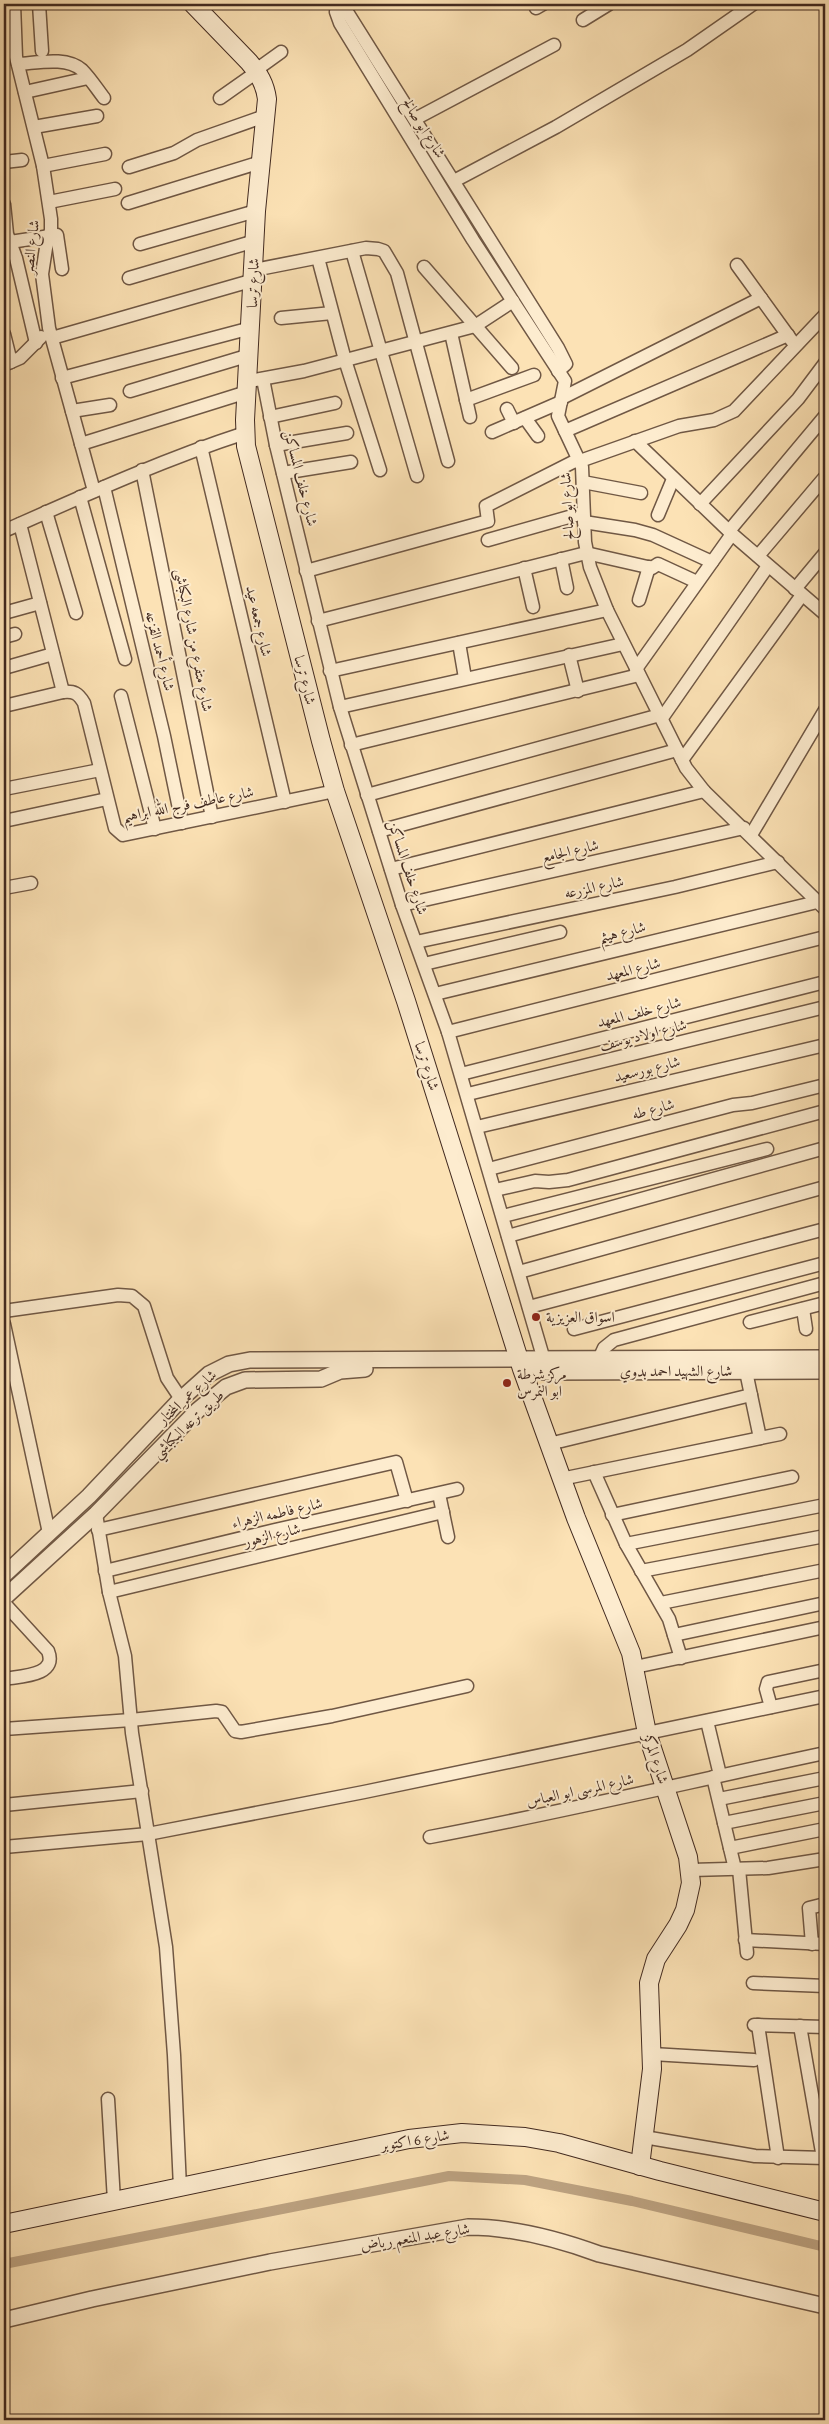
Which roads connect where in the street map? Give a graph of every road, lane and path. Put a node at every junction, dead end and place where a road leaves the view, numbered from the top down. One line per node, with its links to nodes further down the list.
1 (14, 4): 11 (street, شارع النصر)
2 (39, 4): 9 (street)
3 (193, 4): 12 (main road, شارع ترسا)
4 (609, 4): 7 (street)
5 (753, 4): 28 (street)
6 (345, 5): 14 (street, شارع ابو صالح)
7 (583, 20)
8 (554, 45): 20 (street)
9 (42, 51)
10 (282, 52): 12 (street)
11 (12, 61): 13 (street); 15 (street, شارع النصر)
12 (256, 71): 17 (street); 19 (main road, شارع ترسا)
13 (88, 78): 15 (street); 16 (street)
14 (386, 85): 20 (street); 35 (street, شارع ابو صالح)
15 (24, 92): 21 (street, شارع النصر)
16 (104, 98)
17 (220, 98)
18 (97, 116): 21 (street)
19 (265, 116): 25 (main road, شارع ترسا); 27 (street)
20 (415, 119): 28 (street)
21 (34, 127): 26 (street, شارع النصر)
22 (104, 154): 26 (street)
23 (22, 160): 24 (street)
24 (4, 162)
25 (261, 162): 31 (street); 33 (main road, شارع ترسا)
26 (43, 166): 30 (street, شارع النصر)
27 (129, 168)
28 (454, 181): 35 (street)
29 (115, 189): 30 (street)
30 (49, 202): 34 (street, شارع النصر)
31 (128, 203)
32 (4, 204): 36 (street)
33 (256, 211): 37 (main road, شارع ترسا); 38 (street)
34 (50, 235): 36 (street); 43 (street); 53 (street, شارع النصر)
35 (481, 236): 47 (street, شارع ابو صالح); 65 (street)
36 (7, 237): 58 (street)
37 (255, 241): 44 (main road, شارع ترسا); 45 (street)
38 (140, 244)
39 (352, 251): 40 (street); 57 (street); 59 (street)
40 (318, 258): 44 (street); 48 (street)
41 (737, 265): 46 (street)
42 (424, 267): 51 (street)
43 (62, 269)
44 (254, 275): 52 (main road, شارع ترسا); 53 (street)
45 (129, 278)
46 (761, 298): 56 (street); 71 (street)
47 (513, 301): 51 (street); 65 (street, شارع ابو صالح)
48 (332, 313): 50 (street); 61 (street)
49 (825, 315): 56 (street)
50 (282, 318)
51 (475, 326): 54 (street); 64 (street)
52 (251, 328): 60 (main road, شارع ترسا); 67 (street)
53 (50, 333): 58 (street); 67 (street, شارع النصر)
54 (451, 333): 57 (street); 70 (street)
55 (4, 334): 63 (street)
56 (792, 340): 80 (street); 85 (street)
57 (416, 342): 59 (street); 90 (street)
58 (36, 343): 63 (street)
59 (380, 351): 61 (street); 95 (street)
60 (250, 355): 68 (main road, شارع ترسا); 69 (street)
61 (345, 360): 68 (street); 93 (street)
62 (825, 363): 102 (street)
63 (8, 364)
64 (512, 368)
65 (558, 371): 71 (street, شارع ابو صالح)
66 (534, 374): 70 (street)
67 (62, 378): 75 (street, شارع النصر)
68 (253, 384): 77 (street, شارع خلف المساكن); 82 (main road, شارع ترسا); 86 (street)
69 (130, 391)
70 (466, 400): 78 (street)
71 (561, 400): 79 (street); 80 (street, شارع ابو صالح)
72 (336, 403): 77 (street)
73 (110, 405): 75 (street)
74 (507, 409): 79 (street)
75 (72, 411): 86 (street, شارع النصر)
76 (825, 416): 108 (street)
77 (270, 417): 87 (street, شارع خلف المساكن)
78 (470, 417)
79 (520, 420): 81 (street); 84 (street)
80 (566, 431): 89 (street, شارع ابو صالح)
81 (492, 432)
82 (245, 433): 88 (street); 150 (main road, شارع ترسا)
83 (347, 433): 87 (street)
84 (538, 436)
85 (635, 442): 89 (street); 97 (street)
86 (81, 444): 99 (street, شارع النصر)
87 (276, 446): 94 (street, شارع خلف المساكن)
88 (201, 447): 92 (street); 154 (street, شارع جمعه عيد)
89 (580, 460): 98 (street, شارع ابو صالح); 118 (street)
90 (448, 461)
91 (351, 462): 94 (street)
92 (142, 470): 99 (street); 155 (street, شارع متفرع من شارع البكباشى)
93 (380, 470)
94 (283, 473): 118 (street, شارع خلف المساكن)
95 (417, 476)
96 (825, 477): 112 (street)
97 (673, 478): 102 (street); 104 (street)
98 (583, 482): 100 (street); 105 (street, شارع ابو صالح)
99 (99, 489): 101 (street); 157 (street, شارع أحمد القزعه)
100 (641, 493)
101 (80, 498): 103 (street); 134 (street)
102 (700, 504): 108 (street)
103 (46, 512): 106 (street); 127 (street)
104 (658, 515)
105 (584, 517): 109 (street); 111 (street, شارع ابو صالح); 114 (street)
106 (20, 524): 107 (street); 123 (street)
107 (4, 531)
108 (731, 533): 112 (street); 114 (street)
109 (488, 540)
110 (825, 552): 121 (street)
111 (586, 553): 113 (street); 116 (street); 125 (street, شارع ابو صالح)
112 (758, 556): 115 (street)
113 (561, 559): 117 (street); 120 (street)
114 (712, 562): 119 (street)
115 (768, 566): 121 (street); 145 (street)
116 (649, 567): 119 (street); 122 (street)
117 (524, 568): 124 (street); 129 (street)
118 (306, 571): 129 (street, شارع خلف المساكن)
119 (698, 582): 137 (street)
120 (567, 588)
121 (799, 592): 128 (street); 147 (street)
122 (639, 600)
123 (40, 603): 126 (street); 132 (street)
124 (532, 607)
125 (607, 610): 130 (street); 131 (street, شارع ابو صالح)
126 (4, 613)
127 (76, 613)
128 (825, 614)
129 (318, 621): 136 (street, شارع خلف المساكن)
130 (459, 643): 136 (street); 138 (street)
131 (623, 644): 133 (street); 137 (street, شارع ابو صالح)
132 (53, 654): 135 (street); 140 (street)
133 (569, 655): 138 (street); 139 (street)
134 (125, 659)
135 (4, 668)
136 (330, 671): 143 (street, شارع خلف المساكن)
137 (637, 672): 139 (street); 145 (street, شارع ابو صالح)
138 (465, 678): 143 (street)
139 (578, 691): 146 (street)
140 (63, 692): 142 (street); 148 (street, شارع عاطف فرج الله ابراهيم)
141 (121, 696): 158 (street)
142 (4, 706)
143 (340, 707): 146 (street, شارع خلف المساكن)
144 (825, 710): 160 (street)
145 (661, 717): 147 (street, شارع ابو صالح); 152 (street)
146 (351, 745): 152 (street, شارع خلف المساكن)
147 (680, 755): 151 (street, شارع ابو صالح); 159 (street)
148 (100, 770): 149 (street); 153 (street, شارع عاطف فرج الله ابراهيم)
149 (4, 789)
150 (336, 791): 154 (street, شارع عاطف فرج الله ابراهيم); 203 (main road, شارع ترسا)
151 (704, 791): 160 (street, شارع ابو صالح); 162 (street)
152 (367, 795): 159 (street, شارع خلف المساكن)
153 (107, 799): 156 (street); 158 (street, شارع عاطف فرج الله ابراهيم)
154 (285, 802): 155 (street, شارع عاطف فرج الله ابراهيم)
155 (212, 817): 157 (street, شارع عاطف فرج الله ابراهيم)
156 (4, 822)
157 (182, 824): 158 (street, شارع عاطف فرج الله ابراهيم)
158 (155, 829)
159 (379, 831): 162 (street, شارع خلف المساكن)
160 (748, 832): 161 (street, شارع ابو صالح); 165 (street, شارع الجامع)
161 (778, 862): 166 (street, شارع ابو صالح); 169 (street, شارع المزرعه)
162 (391, 869): 165 (street, شارع خلف المساكن)
163 (31, 883): 164 (street)
164 (4, 888)
165 (402, 904): 169 (street, شارع خلف المساكن)
166 (821, 905): 172 (street, شارع هيثم)
167 (560, 932): 170 (street)
168 (825, 937): 174 (street, شارع المعهد)
169 (416, 942): 170 (street, شارع خلف المساكن)
170 (424, 964): 172 (street, شارع خلف المساكن)
171 (825, 982): 176 (street, شارع خلف المعهد)
172 (435, 994): 174 (street, شارع خلف المساكن)
173 (825, 1007): 178 (street, شارع اولاد يوسف)
174 (448, 1032): 176 (street, شارع خلف المساكن)
175 (825, 1045): 180 (street, شارع بورسعيد)
176 (461, 1074): 178 (street, شارع خلف المساكن)
177 (825, 1085): 183 (street, شارع طه)
178 (468, 1094): 180 (street, شارع خلف المساكن)
179 (825, 1111): 185 (street)
180 (477, 1127): 183 (street, شارع خلف المساكن)
181 (825, 1148): 188 (street)
182 (767, 1149): 186 (street)
183 (489, 1169): 185 (street, شارع خلف المساكن)
184 (825, 1187): 190 (street)
185 (495, 1190): 186 (street, شارع خلف المساكن)
186 (503, 1216): 188 (street, شارع خلف المساكن)
187 (825, 1229): 193 (street)
188 (508, 1236): 190 (street, شارع خلف المساكن)
189 (825, 1265): 198 (street)
190 (519, 1272): 193 (street, شارع خلف المساكن)
191 (825, 1283): 201 (street)
192 (825, 1304): 194 (street)
193 (529, 1307): 203 (street, شارع خلف المساكن)
194 (803, 1309): 196 (street); 199 (street)
195 (4, 1311): 207 (street)
196 (750, 1322)
197 (4, 1324): 222 (street)
198 (574, 1329)
199 (806, 1329)
200 (825, 1358): 204 (street, شارع الشهيد احمد بدوي)
201 (600, 1359): 203 (street, شارع الشهيد احمد بدوي); 204 (street, شارع الشهيد احمد بدوي)
202 (392, 1360): 203 (street, شارع عمر المختار); 207 (street, شارع عمر المختار); 217 (street, طريق ترعه البكباشي)
203 (533, 1360): 204 (street, شارع الشهيد احمد بدوي); 210 (main road, شارع المركز)
204 (745, 1365): 205 (street, شارع الشهيد احمد بدوي); 206 (street)
205 (825, 1371)
206 (751, 1395): 209 (street); 210 (street)
207 (181, 1398): 217 (street, شارع عمر المختار)
208 (780, 1434): 209 (street)
209 (760, 1438): 211 (street)
210 (549, 1444): 213 (main road, شارع المركز)
211 (594, 1472): 213 (street); 220 (street)
212 (792, 1477): 220 (street)
213 (562, 1479): 239 (main road, شارع المركز)
214 (457, 1489): 215 (street, شارع فاطمه الزهراء)
215 (439, 1494): 216 (street, شارع فاطمه الزهراء); 219 (street)
216 (407, 1501): 221 (street); 228 (street, شارع فاطمه الزهراء)
217 (95, 1504): 221 (street); 222 (street, شارع عمر المختار); 226 (street, طريق ترعه البكباشي)
218 (825, 1505): 225 (street)
219 (443, 1512): 224 (street); 231 (street, شارع الزهور)
220 (612, 1515): 225 (street)
221 (98, 1530): 228 (street)
222 (49, 1533): 226 (street, شارع عمر المختار)
223 (825, 1536): 229 (street)
224 (448, 1537)
225 (626, 1544): 229 (street)
226 (29, 1563): 230 (street, شارع عمر المختار); 232 (street, طريق ترعه البكباشي)
227 (825, 1570): 233 (street)
228 (105, 1571): 231 (street)
229 (641, 1572): 233 (street)
230 (4, 1574)
231 (109, 1592): 245 (street)
232 (4, 1598)
233 (661, 1602): 237 (street)
234 (4, 1603): 241 (street)
235 (825, 1603): 237 (street)
236 (825, 1626): 238 (street)
237 (674, 1635): 238 (street)
238 (681, 1658): 239 (street)
239 (635, 1667): 248 (main road, شارع المركز)
240 (825, 1670): 244 (street)
241 (4, 1679)
242 (467, 1686): 245 (street)
243 (825, 1696): 244 (street)
244 (771, 1707): 246 (street)
245 (131, 1720): 247 (street); 253 (street)
246 (707, 1721): 248 (street); 250 (street)
247 (4, 1729)
248 (647, 1733): 252 (main road, شارع المركز); 259 (street)
249 (825, 1754): 250 (street, شارع المرسى ابو العباس)
250 (716, 1776): 252 (street, شارع المرسى ابو العباس); 254 (street)
251 (825, 1778): 254 (street)
252 (665, 1788): 260 (street, شارع المرسى ابو العباس); 265 (main road, شارع المركز)
253 (142, 1791): 256 (street); 259 (street)
254 (719, 1799): 257 (street)
255 (825, 1804): 257 (street)
256 (4, 1805)
257 (724, 1823): 262 (street)
258 (825, 1829): 262 (street)
259 (148, 1834): 261 (street); 279 (street)
260 (430, 1837)
261 (4, 1847)
262 (730, 1848): 264 (street)
263 (825, 1859): 264 (street)
264 (737, 1869): 265 (street); 267 (street)
265 (691, 1870): 272 (main road, شارع المركز)
266 (825, 1904): 267 (street)
267 (819, 1944)
268 (753, 1983): 269 (street)
269 (825, 1986)
270 (800, 2026): 271 (street); 276 (street); 277 (street)
271 (825, 2027)
272 (652, 2054): 273 (street); 275 (main road, شارع المركز)
273 (754, 2060)
274 (108, 2099): 280 (street)
275 (644, 2136): 276 (street); 278 (main road, شارع المركز)
276 (778, 2158): 277 (street)
277 (824, 2158)
278 (640, 2166): 279 (main road, شارع 6 اكتوبر); 281 (main road, شارع 6 اكتوبر)
279 (180, 2188): 280 (main road, شارع 6 اكتوبر)
280 (114, 2201): 282 (main road, شارع 6 اكتوبر)
281 (825, 2212)
282 (4, 2224)
283 (825, 2306): 284 (street, شارع عبد المنعم رياض)
284 (4, 2320)

